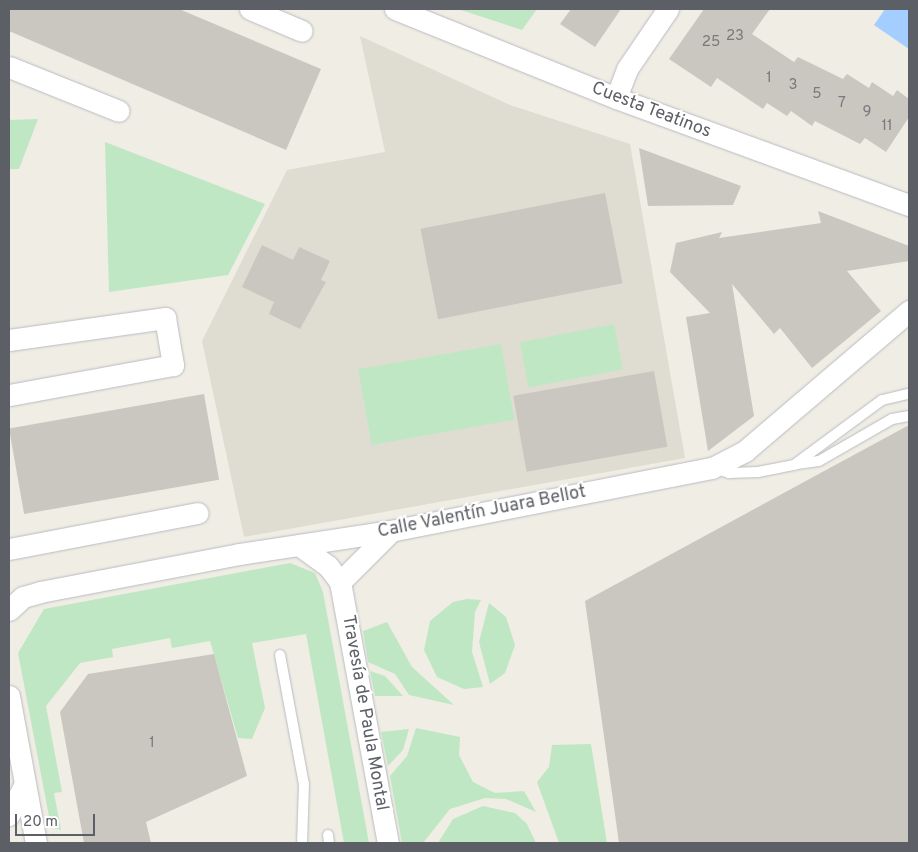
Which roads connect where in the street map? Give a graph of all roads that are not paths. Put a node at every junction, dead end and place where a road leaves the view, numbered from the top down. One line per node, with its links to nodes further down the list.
1 (250, 9): 5 (street)
2 (395, 9): 4 (street, Cuesta Teatinos)
3 (668, 9): 7 (street)
4 (420, 14): 7 (street, Cuesta Teatinos)
5 (302, 31)
6 (9, 67): 8 (street)
7 (616, 98): 9 (street, Cuesta Teatinos)
8 (119, 111)
9 (909, 205)
10 (909, 311): 16 (street, Calle Valentín Juara Bellot)
11 (9, 340): 13 (street)
12 (909, 394): 15 (lane)
13 (9, 395)
14 (909, 416): 15 (lane)
15 (794, 465): 16 (lane)
16 (712, 468): 18 (street, Calle Valentín Juara Bellot)
17 (198, 513): 20 (street)
18 (390, 531): 19 (street, Calle Valentín Juara Bellot); 21 (street)
19 (299, 545): 21 (street, Travesía de Paula Montal); 22 (street, Calle Valentín Juara Bellot)
20 (9, 549)
21 (340, 582): 29 (street, Travesía de Paula Montal)
22 (9, 610)
23 (280, 655): 28 (lane)
24 (9, 696): 25 (street)
25 (24, 785): 26 (street); 27 (street)
26 (9, 815)
27 (36, 843)
28 (302, 843)
29 (388, 843)

